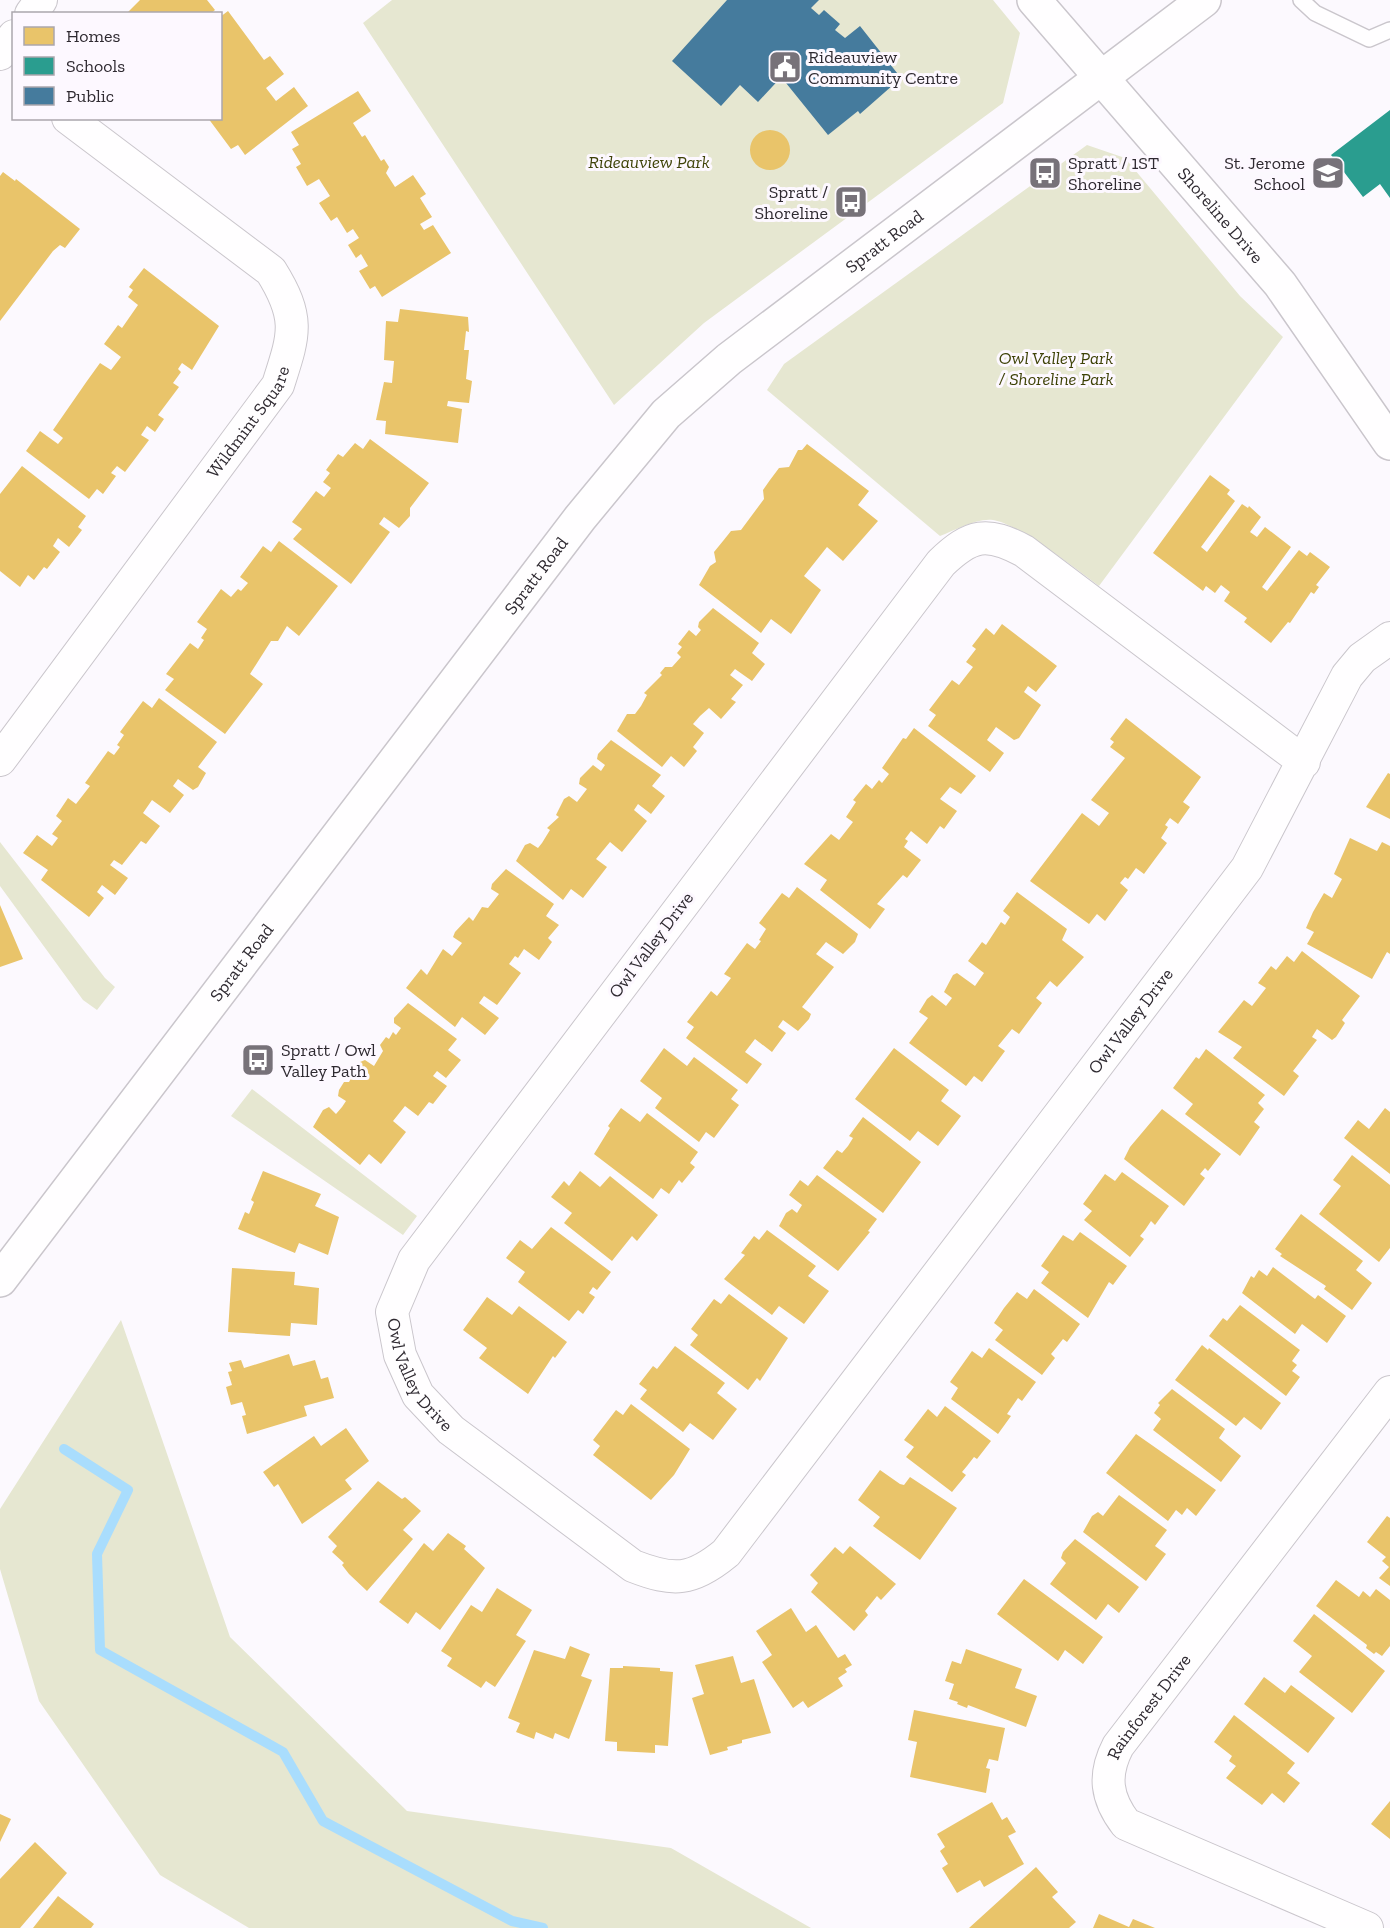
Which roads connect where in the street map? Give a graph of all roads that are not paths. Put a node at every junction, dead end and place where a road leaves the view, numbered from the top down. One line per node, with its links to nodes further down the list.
1 (1034, 0): 7 (street, Shoreline Drive)
2 (1204, 0): 7 (street, Spratt Road)
3 (1301, 0): 4 (lane)
4 (1390, 30)
5 (12, 39): 6 (street)
6 (0, 54)
7 (1102, 78): 9 (street, Shoreline Drive); 13 (street, Spratt Road)
8 (71, 120): 11 (street, Wildmint Square)
9 (1390, 443)
10 (1390, 638): 12 (street, Owl Valley Drive)
11 (0, 760)
12 (1304, 762): 12 (street, Owl Valley Drive)
13 (0, 1280)
14 (1390, 1392): 15 (street, Rainforest Drive)
15 (1367, 1928)

